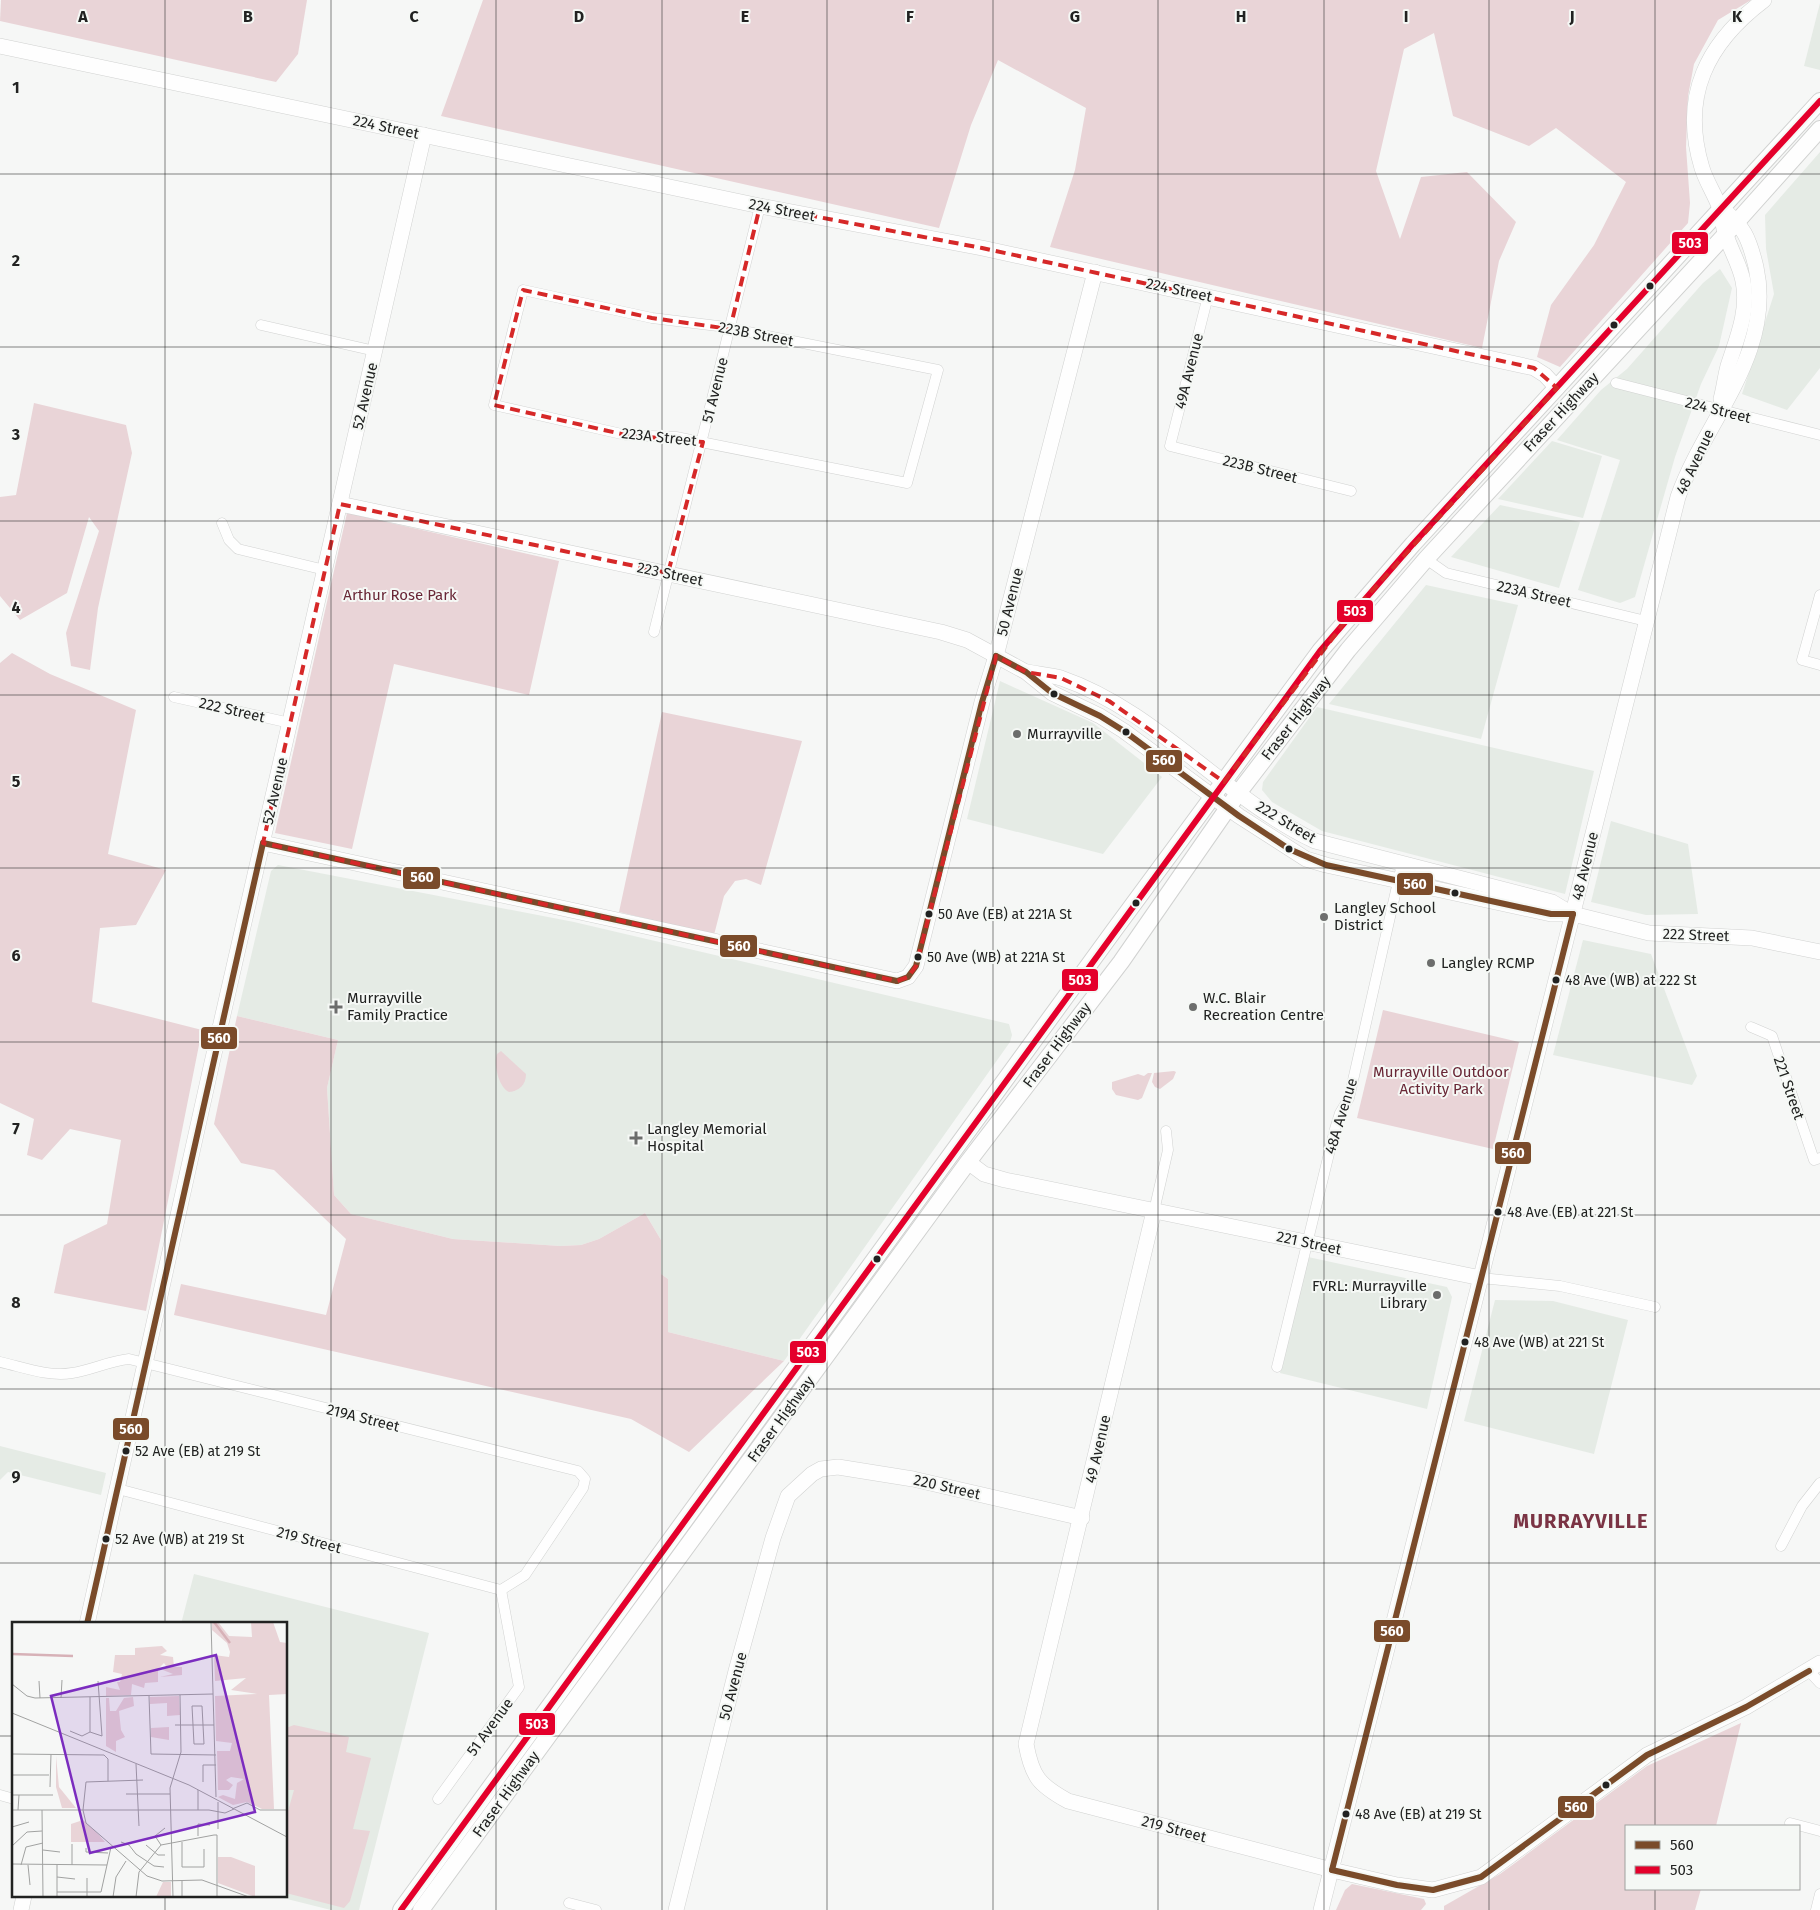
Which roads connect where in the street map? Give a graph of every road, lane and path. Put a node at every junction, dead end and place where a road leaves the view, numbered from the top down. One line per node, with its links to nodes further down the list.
1 (1764, 0): 7 (street, 48 Avenue)
2 (0, 46): 5 (street, 224 Street)
3 (1820, 101): 7 (main road, Fraser Highway)
4 (1820, 129): 8 (main road, Fraser Highway)
5 (424, 135): 6 (street, 224 Street); 14 (street, 52 Avenue)
6 (760, 206): 10 (street, 224 Street); 13 (street, 51 Avenue)
7 (1720, 207): 8 (street, 48 Avenue); 9 (street, 48 Avenue); 17 (main road, Fraser Highway)
8 (1738, 221): 9 (main road, Fraser Highway); 18 (street, 48 Avenue)
9 (1725, 235): 18 (street, 48 Avenue); 26 (main road, Fraser Highway)
10 (1095, 272): 11 (street, 224 Street); 32 (street, 50 Avenue)
11 (1208, 296): 17 (street, 224 Street); 21 (street, 49A Avenue)
12 (261, 325): 14 (street)
13 (730, 329): 15 (street, 223B Street); 20 (street, 51 Avenue); 22 (street, 223B Street)
14 (375, 351): 24 (street, 52 Avenue)
15 (508, 352): 20 (street, 223A Street)
16 (1616, 383): 18 (street, 224 Street)
17 (1557, 388): 37 (main road, Fraser Highway)
18 (1719, 410): 19 (street, 224 Street); 30 (street, 48 Avenue)
19 (1820, 435)
20 (703, 442): 22 (street, 223A Street); 28 (street, 51 Avenue)
21 (1170, 446): 23 (street, 223B Street)
22 (907, 483)
23 (1350, 491)
24 (340, 504): 27 (street, 52 Avenue); 28 (street, 223 Street)
25 (222, 523): 27 (street)
26 (1426, 559): 30 (street, 223A Street); 38 (main road, Fraser Highway)
27 (325, 570): 36 (street, 52 Avenue)
28 (668, 573): 31 (street, 51 Avenue); 32 (street, 223 Street)
29 (1820, 595): 33 (street)
30 (1646, 621): 44 (street, 48 Avenue)
31 (654, 632)
32 (996, 656): 34 (street, 222 Street); 41 (street, 50 Avenue)
33 (1820, 665)
34 (1026, 672): 37 (street, 222 Street); 39 (street, 222 Street)
35 (174, 698): 36 (street, 222 Street)
36 (290, 723): 41 (street, 52 Avenue)
37 (1224, 782): 38 (street, 222 Street); 39 (main road, Fraser Highway)
38 (1239, 792): 40 (main road, Fraser Highway); 42 (street, 222 Street)
39 (1213, 796): 40 (street, 222 Street); 75 (main road, Fraser Highway)
40 (1228, 808): 43 (street, 222 Street); 49 (main road, Fraser Highway)
41 (263, 843): 55 (street, 52 Avenue)
42 (1402, 864): 43 (street, 48A Avenue); 44 (street, 222 Street)
43 (1398, 881): 44 (street, 222 Street); 51 (street, 48A Avenue)
44 (1573, 914): 45 (street, 222 Street); 52 (street, 48 Avenue)
45 (1820, 952)
46 (1751, 1027): 48 (street, 221 Street)
47 (1166, 1131): 50 (street, 49 Avenue)
48 (1817, 1159)
49 (968, 1162): 50 (street, 221 Street); 76 (main road, Fraser Highway)
50 (1154, 1211): 51 (street, 221 Street); 60 (street, 49 Avenue)
51 (1308, 1242): 52 (street, 221 Street); 56 (street, 48A Avenue)
52 (1481, 1278): 53 (street, 221 Street); 72 (street, 48 Avenue)
53 (1655, 1307)
54 (0, 1362): 55 (street, 219A Street)
55 (146, 1363): 59 (street, 52 Avenue); 62 (street, 219A Street)
56 (1277, 1367)
57 (812, 1474): 60 (street, 220 Street); 78 (street, 50 Avenue)
58 (1820, 1483): 61 (street)
59 (118, 1489): 62 (street, 219 Street); 63 (street, 52 Avenue)
60 (1082, 1518): 66 (street, 49 Avenue)
61 (1782, 1546)
62 (502, 1590): 67 (street, 51 Avenue)
63 (87, 1622)
64 (1815, 1667): 65 (street); 72 (street, 219 Street)
65 (1820, 1683)
66 (1030, 1766): 72 (street, 219 Street)
67 (438, 1798)
68 (1790, 1823): 69 (street)
69 (1798, 1825)
70 (1800, 1826): 71 (street)
71 (1820, 1831)
72 (1332, 1870): 79 (street, 48 Avenue)
73 (1820, 1894): 80 (street)
74 (569, 1903): 77 (street)
75 (401, 1910)
76 (421, 1910)
77 (596, 1910)
78 (676, 1910)
79 (1321, 1910)
80 (1816, 1910)

